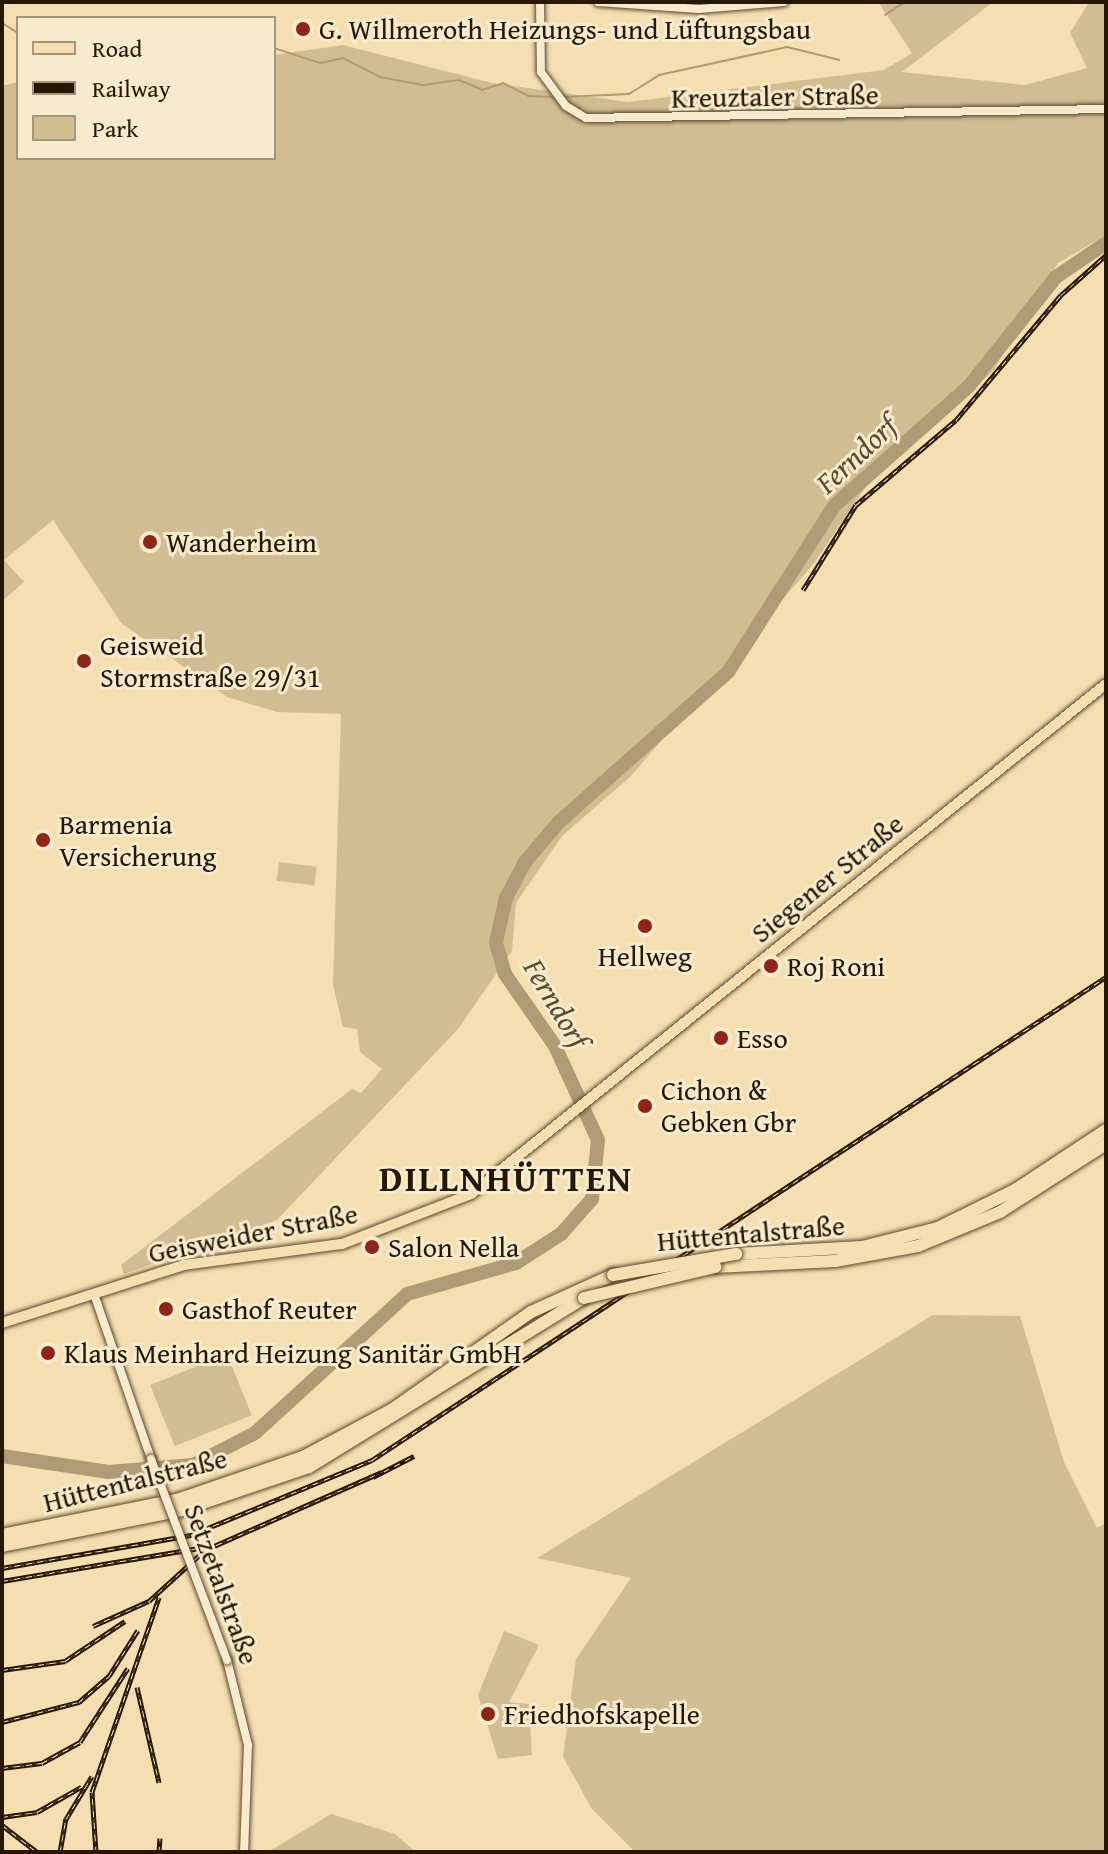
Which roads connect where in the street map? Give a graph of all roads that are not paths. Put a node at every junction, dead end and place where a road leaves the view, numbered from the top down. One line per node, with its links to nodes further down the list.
1 (540, 2): 4 (street, Kreuztaler Straße)
2 (598, 2): 3 (street)
3 (784, 2)
4 (1103, 109)
5 (1106, 684): 6 (main road, Siegener Straße)
6 (578, 1109): 9 (main road, Geisweider Straße)
7 (1106, 1130): 11 (highway, Hüttentalstraße, bridge)
8 (1106, 1144): 12 (highway, Hüttentalstraße, bridge)
9 (94, 1294): 10 (main road, Geisweider Straße); 13 (street, Setzetalstraße, bridge)
10 (2, 1323)
11 (2, 1535)
12 (2, 1546)
13 (244, 1852)

